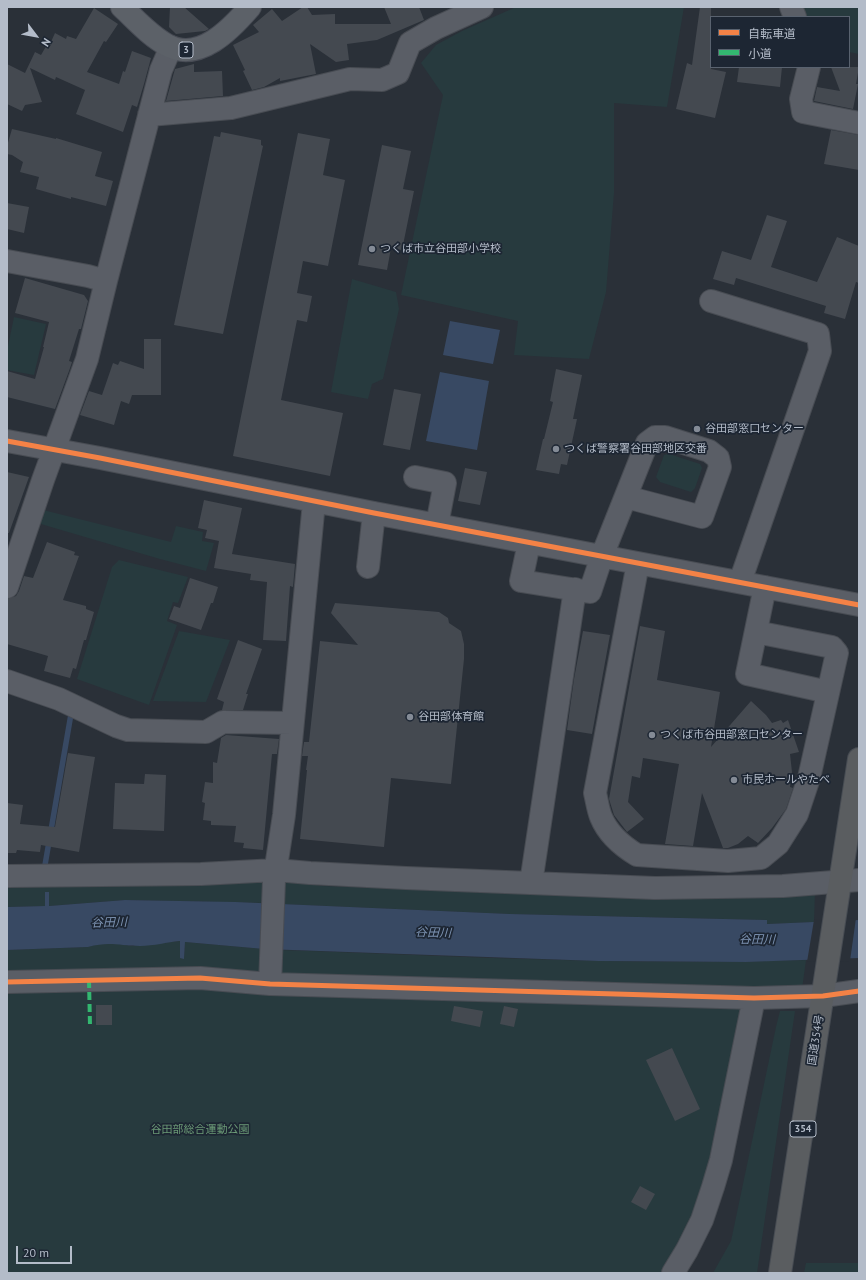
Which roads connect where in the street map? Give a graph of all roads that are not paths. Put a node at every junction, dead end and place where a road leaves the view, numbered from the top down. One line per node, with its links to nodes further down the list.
1 (122, 7): 4 (main road, 3)
2 (250, 7): 4 (main road, 3)
3 (482, 7): 6 (street)
4 (171, 48): 6 (street)
5 (809, 68): 7 (street)
6 (149, 115): 9 (street)
7 (859, 122)
8 (7, 260): 9 (street)
9 (106, 281): 12 (street)
10 (711, 301): 22 (street)
11 (7, 441): 12 (street)
12 (54, 450): 15 (street); 23 (street)
13 (415, 477): 17 (street)
14 (626, 497): 14 (street); 19 (street)
15 (314, 502): 16 (street); 30 (street)
16 (374, 513): 17 (street); 21 (street)
17 (437, 525): 18 (street)
18 (529, 542): 19 (street); 25 (street)
19 (602, 556): 20 (street); 25 (street)
20 (638, 563): 22 (street); 29 (street)
21 (368, 567)
22 (740, 582): 24 (street)
23 (7, 586)
24 (765, 587): 26 (street); 27 (street)
25 (575, 589): 34 (street)
26 (859, 605)
27 (756, 632): 29 (street); 29 (street)
28 (7, 681): 30 (street)
29 (828, 692)
30 (292, 723): 32 (street)
31 (859, 759): 35 (highway, 国道354号 / 354)
32 (275, 875): 33 (street); 34 (street); 36 (street)
33 (7, 876)
34 (531, 883): 35 (street)
35 (845, 885): 38 (highway, 国道354号 / 354)
36 (270, 980): 37 (street); 40 (street)
37 (7, 982)
38 (824, 991): 39 (street); 40 (street); 42 (highway, 国道354号 / 354)
39 (859, 992)
40 (754, 998): 41 (street)
41 (673, 1273)
42 (780, 1273)

